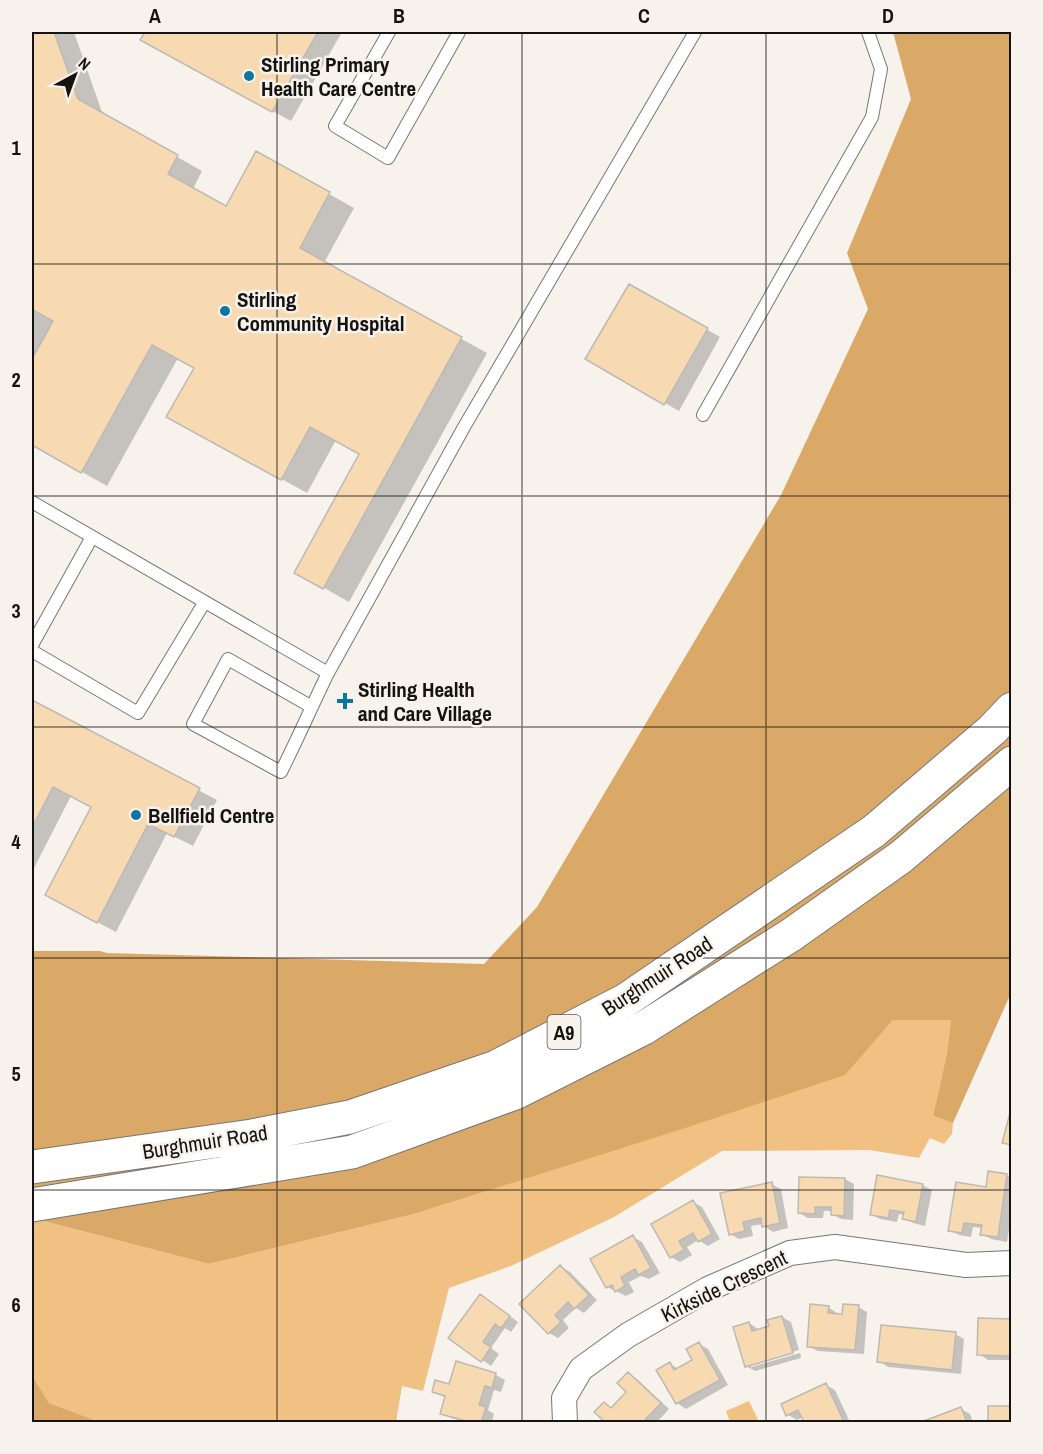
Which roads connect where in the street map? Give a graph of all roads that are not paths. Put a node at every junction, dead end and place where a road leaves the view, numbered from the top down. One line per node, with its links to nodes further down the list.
1 (389, 32): 2 (lane)
2 (459, 32)
3 (695, 32): 11 (lane)
4 (868, 32): 5 (lane)
5 (703, 415)
6 (32, 502): 7 (lane)
7 (92, 537): 8 (lane); 9 (lane)
8 (204, 603): 10 (lane); 11 (lane)
9 (32, 645)
10 (32, 651)
11 (328, 674): 12 (lane)
12 (312, 707): 12 (lane)
13 (1011, 709): 15 (main road, Burghmuir Road / A9)
14 (1011, 764): 16 (main road, Burghmuir Road / A9)
15 (32, 1167)
16 (32, 1205)
17 (1011, 1263): 18 (street, Kirkside Crescent)
18 (565, 1422)

